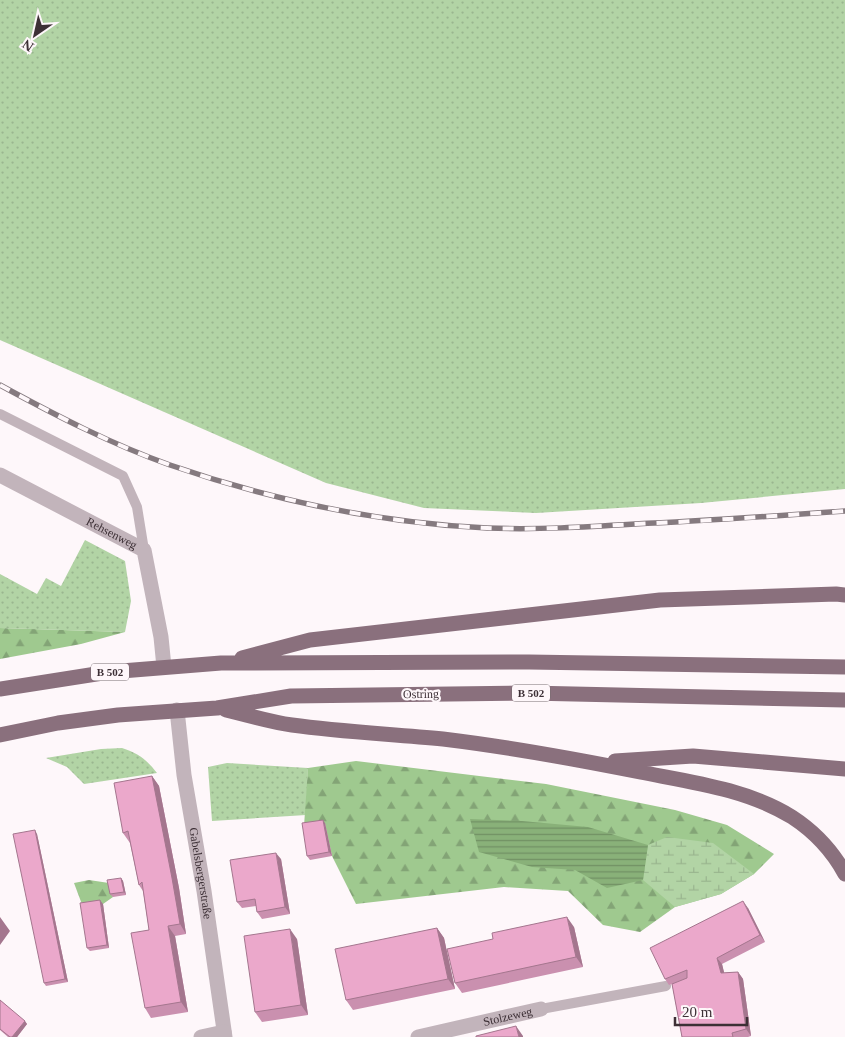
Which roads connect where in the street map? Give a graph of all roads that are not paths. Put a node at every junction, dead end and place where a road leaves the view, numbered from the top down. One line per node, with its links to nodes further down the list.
1 (0, 414): 3 (lane)
2 (0, 475): 3 (street, Rehsenweg)
3 (144, 550): 6 (street, Rehsenweg)
4 (845, 595): 5 (highway)
5 (221, 663): 6 (highway, B 502); 7 (highway, B 502)
6 (164, 667): 8 (highway, B 502)
7 (845, 667)
8 (0, 689)
9 (845, 700): 10 (highway, Ostring / B 502)
10 (217, 708): 11 (highway, Ostring / B 502); 13 (highway)
11 (176, 710): 12 (highway, Ostring / B 502); 18 (street, Gabelsbergerstraße)
12 (0, 735)
13 (593, 762): 14 (highway); 15 (highway)
14 (845, 769)
15 (845, 874)
16 (666, 986): 17 (lane)
17 (540, 1008): 20 (street, Stolzeweg)
18 (225, 1034): 19 (street)
19 (201, 1037)
20 (418, 1037)

